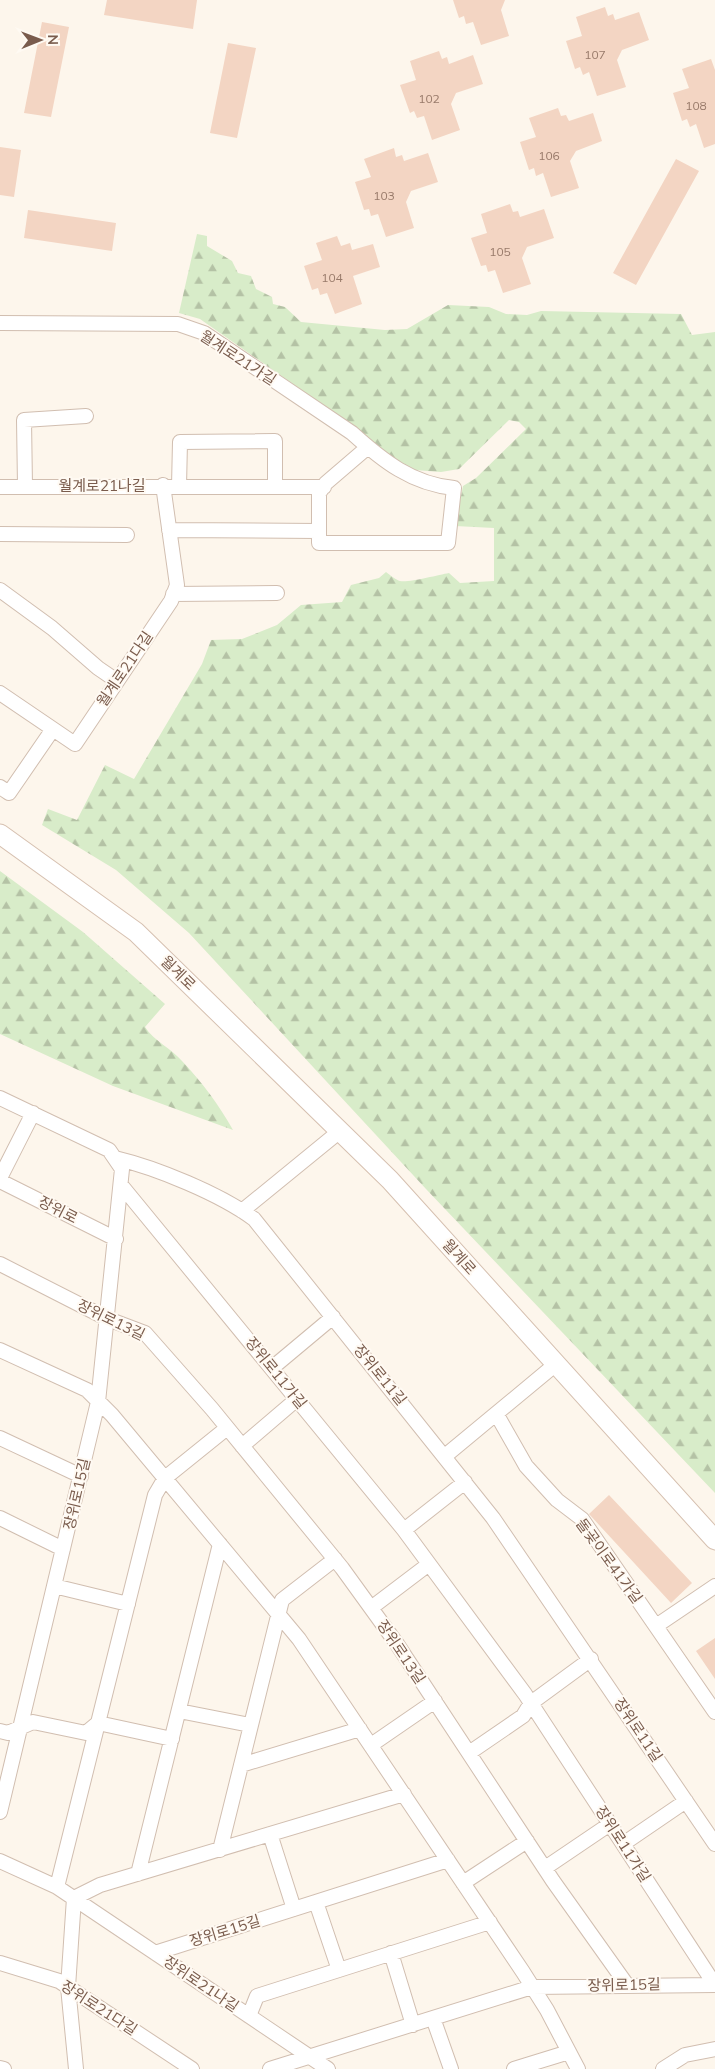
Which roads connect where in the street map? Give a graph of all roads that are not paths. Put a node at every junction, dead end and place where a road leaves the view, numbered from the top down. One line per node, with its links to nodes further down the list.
1 (0, 324): 3 (street, 월계로21가길)
2 (86, 416): 5 (street)
3 (368, 447): 9 (street); 11 (street, 월계로21가길)
4 (163, 485): 5 (street, 월계로21나길); 6 (street, 월계로21나길); 10 (street)
5 (24, 486): 8 (street, 월계로21나길)
6 (179, 486): 7 (street, 월계로21나길); 7 (street)
7 (275, 486): 9 (street, 월계로21나길)
8 (0, 487)
9 (324, 487): 11 (street)
10 (169, 530): 11 (street); 16 (street)
11 (319, 531)
12 (0, 534): 13 (street)
13 (127, 535)
14 (0, 590): 17 (street)
15 (277, 593): 16 (street)
16 (174, 594): 17 (street, 월계로21다길)
17 (117, 681): 19 (street, 월계로21다길)
18 (0, 693): 19 (street)
19 (54, 729): 20 (street)
20 (0, 787)
21 (0, 834): 24 (main road, 월계로)
22 (0, 1098): 23 (street, 장위로11길)
23 (33, 1113): 25 (street, 장위로11길); 26 (street)
24 (340, 1132): 28 (street); 34 (main road, 월계로)
25 (115, 1158): 27 (street); 28 (street, 장위로11길)
26 (0, 1180): 29 (street, 장위로)
27 (121, 1185): 29 (street); 35 (street, 장위로11가길)
28 (242, 1211): 31 (street, 장위로11길)
29 (116, 1239): 32 (street)
30 (0, 1264): 32 (street, 장위로13길)
31 (333, 1317): 35 (street); 42 (street, 장위로11길)
32 (108, 1319): 37 (street); 39 (street, 장위로13길)
33 (0, 1350): 37 (street)
34 (556, 1364): 38 (street); 48 (main road, 월계로)
35 (272, 1368): 36 (street, 장위로11가길)
36 (297, 1400): 41 (street); 47 (street, 장위로11가길)
37 (98, 1402): 43 (street, 장위로15길); 44 (street)
38 (496, 1415): 42 (street); 58 (street, 돌곶이로41가길)
39 (227, 1428): 41 (street, 장위로13길); 44 (street)
40 (0, 1438): 43 (street)
41 (242, 1446): 51 (street, 장위로13길)
42 (445, 1456): 45 (street, 장위로11길)
43 (81, 1476): 50 (street, 장위로15길)
44 (165, 1478): 49 (street); 55 (street)
45 (466, 1482): 47 (street); 59 (street, 장위로11길)
46 (0, 1518): 50 (street)
47 (404, 1530): 52 (street, 장위로11가길)
48 (715, 1540)
49 (220, 1544): 57 (street); 62 (street)
50 (63, 1549): 53 (street, 장위로15길)
51 (335, 1559): 56 (street, 장위로13길); 57 (street)
52 (429, 1564): 56 (street); 61 (street, 장위로11가길)
53 (54, 1586): 55 (street); 66 (street, 장위로15길)
54 (715, 1586): 58 (street)
55 (128, 1604): 64 (street)
56 (371, 1608): 60 (street, 장위로13길)
57 (278, 1613): 65 (street); 67 (street)
58 (656, 1626): 63 (street, 돌곶이로41가길)
59 (591, 1659): 61 (street); 74 (street, 장위로11길)
60 (435, 1701): 70 (street); 71 (street, 장위로13길)
61 (531, 1703): 71 (street); 76 (street, 장위로11가길)
62 (179, 1711): 65 (street); 69 (street)
63 (715, 1712)
64 (98, 1723): 66 (street); 69 (street); 87 (street)
65 (250, 1725): 72 (street)
66 (20, 1729): 68 (street); 75 (street, 장위로15길)
67 (360, 1729): 70 (street); 72 (street)
68 (0, 1731)
69 (172, 1739): 85 (street)
70 (371, 1745): 73 (street)
71 (469, 1753): 78 (street, 장위로13길)
72 (240, 1764): 81 (street)
73 (404, 1794): 77 (street); 82 (street)
74 (686, 1801): 79 (street); 80 (street, 장위로11길)
75 (0, 1812)
76 (610, 1824): 79 (street, 장위로11가길); 84 (street)
77 (270, 1834): 81 (street); 90 (street)
78 (527, 1841): 84 (street, 장위로13길); 86 (street)
79 (623, 1844): 97 (street, 장위로11가길)
80 (715, 1844)
81 (220, 1850): 85 (street)
82 (448, 1860): 86 (street); 89 (street, 장위로15길)
83 (0, 1861): 87 (street, 장위로21나길)
84 (545, 1868): 96 (street, 장위로13길)
85 (138, 1874): 88 (street)
86 (464, 1883): 91 (street)
87 (56, 1887): 88 (street, 장위로21나길)
88 (74, 1898): 92 (street, 장위로21나길); 98 (street)
89 (316, 1902): 90 (street, 장위로15길); 95 (street)
90 (294, 1909): 92 (street, 장위로15길)
91 (490, 1922): 93 (street); 99 (street)
92 (155, 1953): 100 (street, 장위로21나길)
93 (392, 1953): 95 (street); 102 (street)
94 (0, 1963): 98 (street, 장위로21다길)
95 (339, 1970): 100 (street)
96 (627, 1985): 97 (street, 장위로15길); 99 (street, 장위로15길)
97 (715, 1985)
98 (68, 1987): 108 (street); 109 (street, 장위로21다길)
99 (532, 1987): 101 (street, 장위로15길); 104 (street)
100 (249, 2016): 105 (street, 장위로21나길)
101 (433, 2018): 102 (street, 장위로15길); 112 (street)
102 (412, 2025): 105 (street, 장위로15길)
103 (715, 2049): 115 (street)
104 (569, 2052): 113 (street); 114 (street)
105 (310, 2057): 110 (street, 장위로15길); 111 (street, 장위로21나길)
106 (0, 2068): 107 (street)
107 (4, 2069)
108 (76, 2069)
109 (192, 2069)
110 (270, 2069)
111 (328, 2069)
112 (451, 2069)
113 (514, 2069)
114 (578, 2069)
115 (663, 2069)

